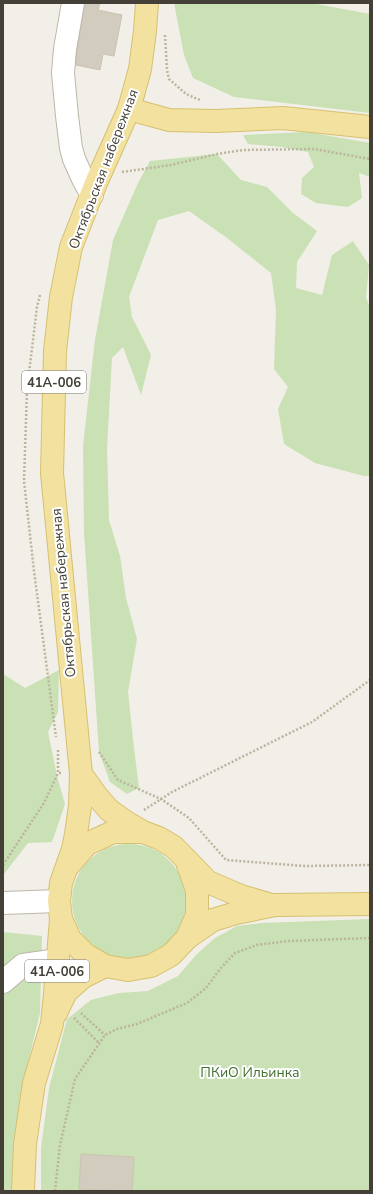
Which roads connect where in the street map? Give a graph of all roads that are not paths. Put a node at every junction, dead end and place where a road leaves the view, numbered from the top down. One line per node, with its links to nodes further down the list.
1 (73, 3): 5 (street)
2 (146, 3): 3 (main road, Октябрьская набережная / 41А-006)
3 (129, 109): 4 (main road); 5 (main road, Октябрьская набережная / 41А-006)
4 (370, 127)
5 (92, 195): 6 (main road, Октябрьская набережная / 41А-006)
6 (81, 774): 7 (main road); 9 (main road, Октябрьская набережная / 41А-006)
7 (135, 827): 8 (main road); 9 (main road)
8 (174, 847): 12 (main road); 14 (main road)
9 (67, 866): 13 (main road, Октябрьская набережная / 41А-006)
10 (3, 903): 13 (street)
11 (370, 904): 12 (main road)
12 (276, 905): 14 (main road)
13 (60, 910): 15 (main road, Октябрьская набережная / 41А-006); 16 (main road)
14 (187, 938): 16 (main road)
15 (58, 960): 17 (street); 18 (main road, Октябрьская набережная / 41А-006)
16 (105, 966): 18 (main road)
17 (3, 982)
18 (56, 1015): 19 (main road, Октябрьская набережная / 41А-006)
19 (22, 1191)

